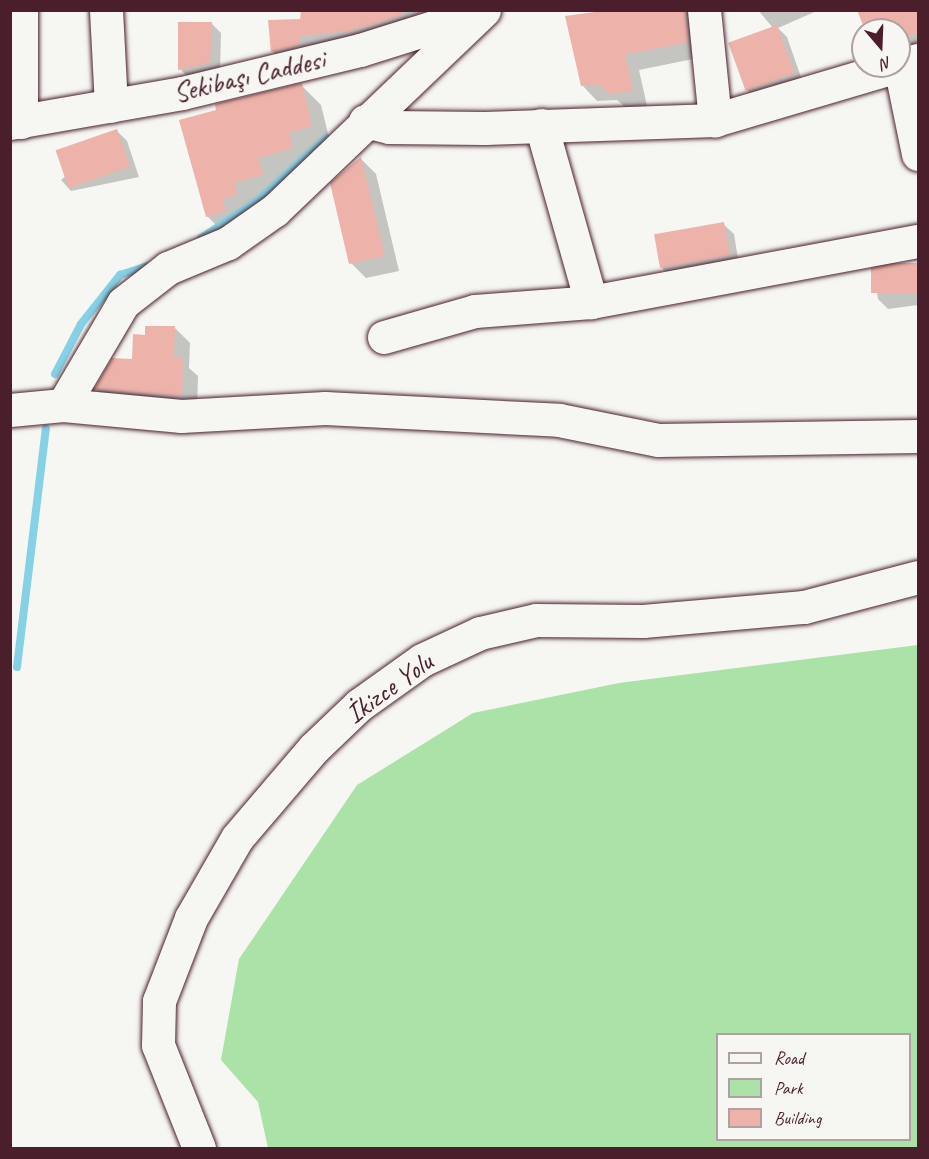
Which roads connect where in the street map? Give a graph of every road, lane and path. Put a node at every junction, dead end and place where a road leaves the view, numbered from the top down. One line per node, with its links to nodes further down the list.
1 (21, 10): 10 (street)
2 (106, 10): 7 (street)
3 (704, 10): 8 (street)
4 (484, 11): 7 (street, Sekibaşı Caddesi); 9 (street)
5 (858, 78): 8 (street)
6 (910, 78): 12 (street)
7 (111, 106): 10 (street, Sekibaşı Caddesi)
8 (715, 120): 11 (street)
9 (365, 121): 11 (street); 16 (street)
10 (16, 122)
11 (541, 125): 14 (street)
12 (918, 154)
13 (918, 241): 14 (street)
14 (591, 302): 15 (street)
15 (384, 337)
16 (63, 405): 17 (street); 18 (street)
17 (10, 410)
18 (918, 436)
19 (918, 577): 20 (street, İkizce Yolu)
20 (199, 1149)

